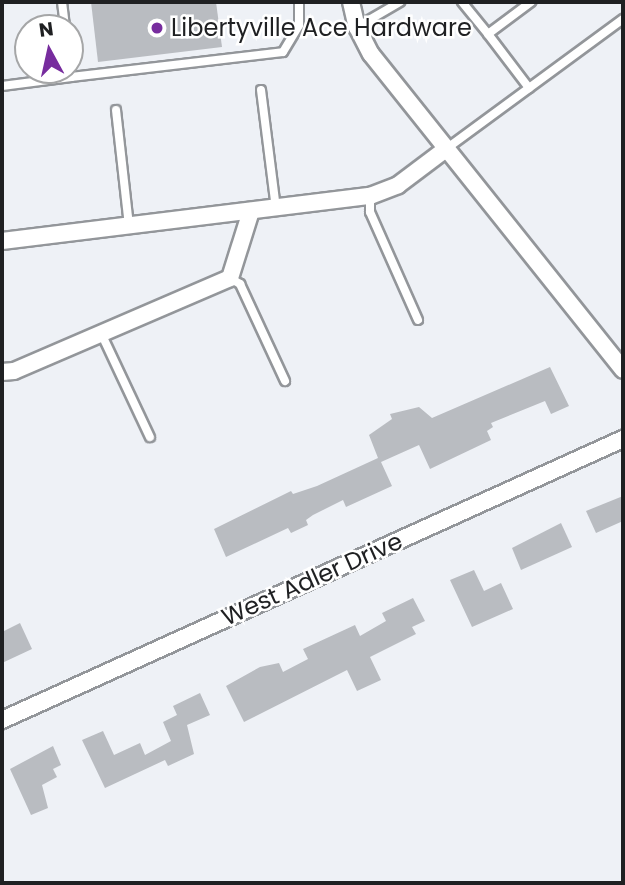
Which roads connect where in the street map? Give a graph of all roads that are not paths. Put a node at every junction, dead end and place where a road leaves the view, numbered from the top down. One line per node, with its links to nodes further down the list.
1 (299, 2): 9 (lane)
2 (351, 2): 7 (street)
3 (400, 2): 7 (lane)
4 (462, 2): 8 (lane)
5 (531, 2): 8 (lane)
6 (623, 19): 10 (lane)
7 (357, 27): 13 (street)
8 (488, 34): 10 (lane)
9 (84, 75)
10 (529, 88): 13 (lane)
11 (261, 90): 15 (lane)
12 (116, 110): 17 (lane)
13 (446, 149): 14 (street); 22 (street)
14 (370, 196): 15 (street); 20 (lane)
15 (276, 208): 16 (street)
16 (251, 211): 17 (street); 19 (street)
17 (129, 226): 18 (street)
18 (2, 241)
19 (230, 278): 21 (street); 24 (lane)
20 (418, 320)
21 (101, 333): 23 (street); 25 (lane)
22 (623, 370)
23 (2, 372)
24 (285, 381)
25 (150, 437)
26 (623, 439): 27 (street, West Adler Drive)
27 (2, 720)

